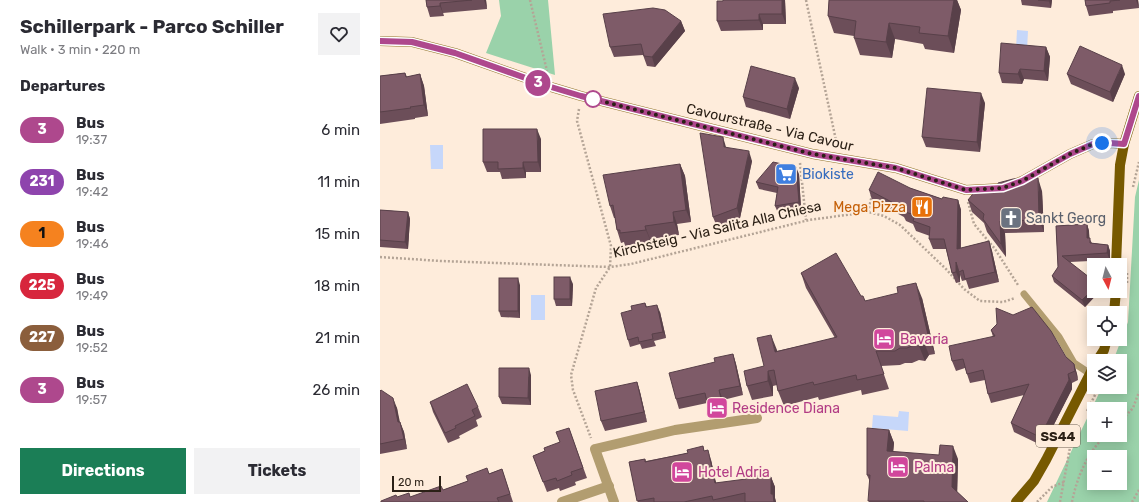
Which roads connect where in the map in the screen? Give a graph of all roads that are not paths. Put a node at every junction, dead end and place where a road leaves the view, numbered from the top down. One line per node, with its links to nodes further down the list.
1 (380, 41): 3 (street, Cavourstraße - Via Cavour)
2 (1139, 96): 3 (main road)
3 (1124, 144): 4 (main road)
4 (1116, 258)
5 (1024, 294): 6 (lane)
6 (1087, 367)
7 (1087, 379): 12 (main road, SS44)
8 (757, 418): 9 (street)
9 (609, 486): 10 (street); 11 (street)
10 (562, 502)
11 (614, 502)
12 (1016, 502)

